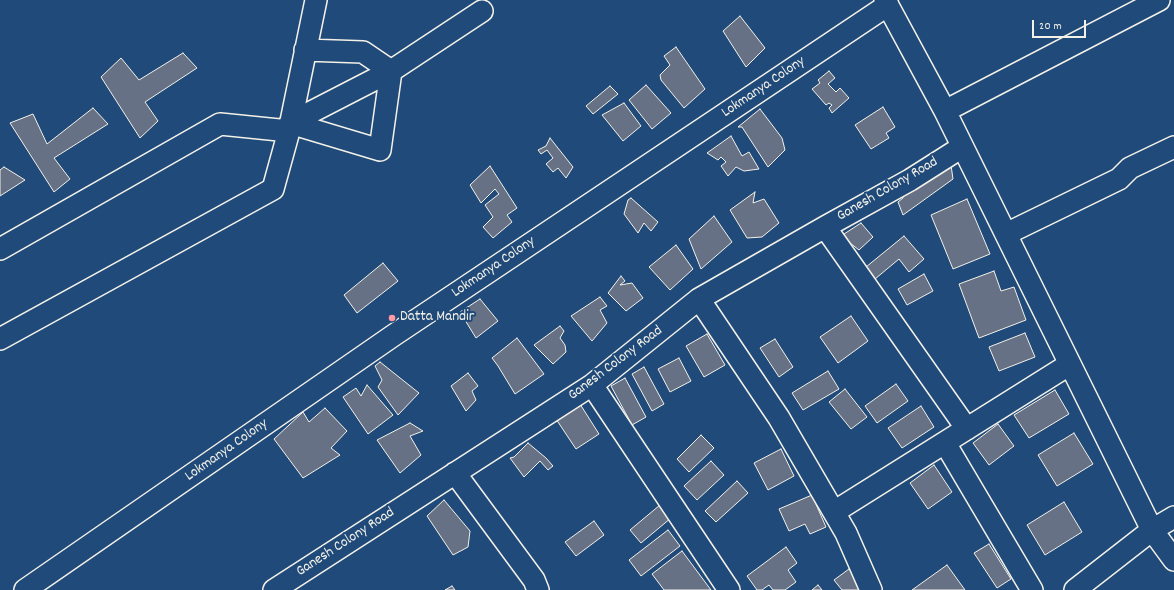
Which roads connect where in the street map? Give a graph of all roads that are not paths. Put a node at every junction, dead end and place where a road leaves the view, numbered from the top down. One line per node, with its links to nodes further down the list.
1 (316, 0): 5 (street)
2 (1159, 0): 7 (street)
3 (887, 3): 7 (street); 26 (street, Lokmanya Colony)
4 (482, 11): 6 (street)
5 (305, 50): 6 (street); 8 (street)
6 (391, 71): 8 (street); 8 (street)
7 (945, 111): 9 (street)
8 (290, 127): 13 (street); 15 (street)
9 (962, 146): 11 (street, Ganesh Colony Road); 12 (street)
10 (1174, 147): 12 (street)
11 (824, 227): 14 (street, Ganesh Colony Road); 18 (street)
12 (1006, 234): 16 (street)
13 (0, 248)
14 (699, 299): 17 (street, Ganesh Colony Road); 21 (street)
15 (0, 340)
16 (1070, 364): 18 (street); 23 (street)
17 (592, 385): 20 (street, Ganesh Colony Road); 28 (street)
18 (967, 429): 19 (street)
19 (945, 443): 21 (street); 30 (street)
20 (455, 473): 25 (street, Ganesh Colony Road); 27 (street)
21 (834, 512): 29 (street)
22 (1174, 517): 23 (street)
23 (1152, 530): 24 (street); 31 (street)
24 (1174, 560)
25 (277, 589)
26 (25, 590)
27 (538, 590)
28 (729, 590)
29 (871, 590)
30 (1032, 590)
31 (1075, 590)

